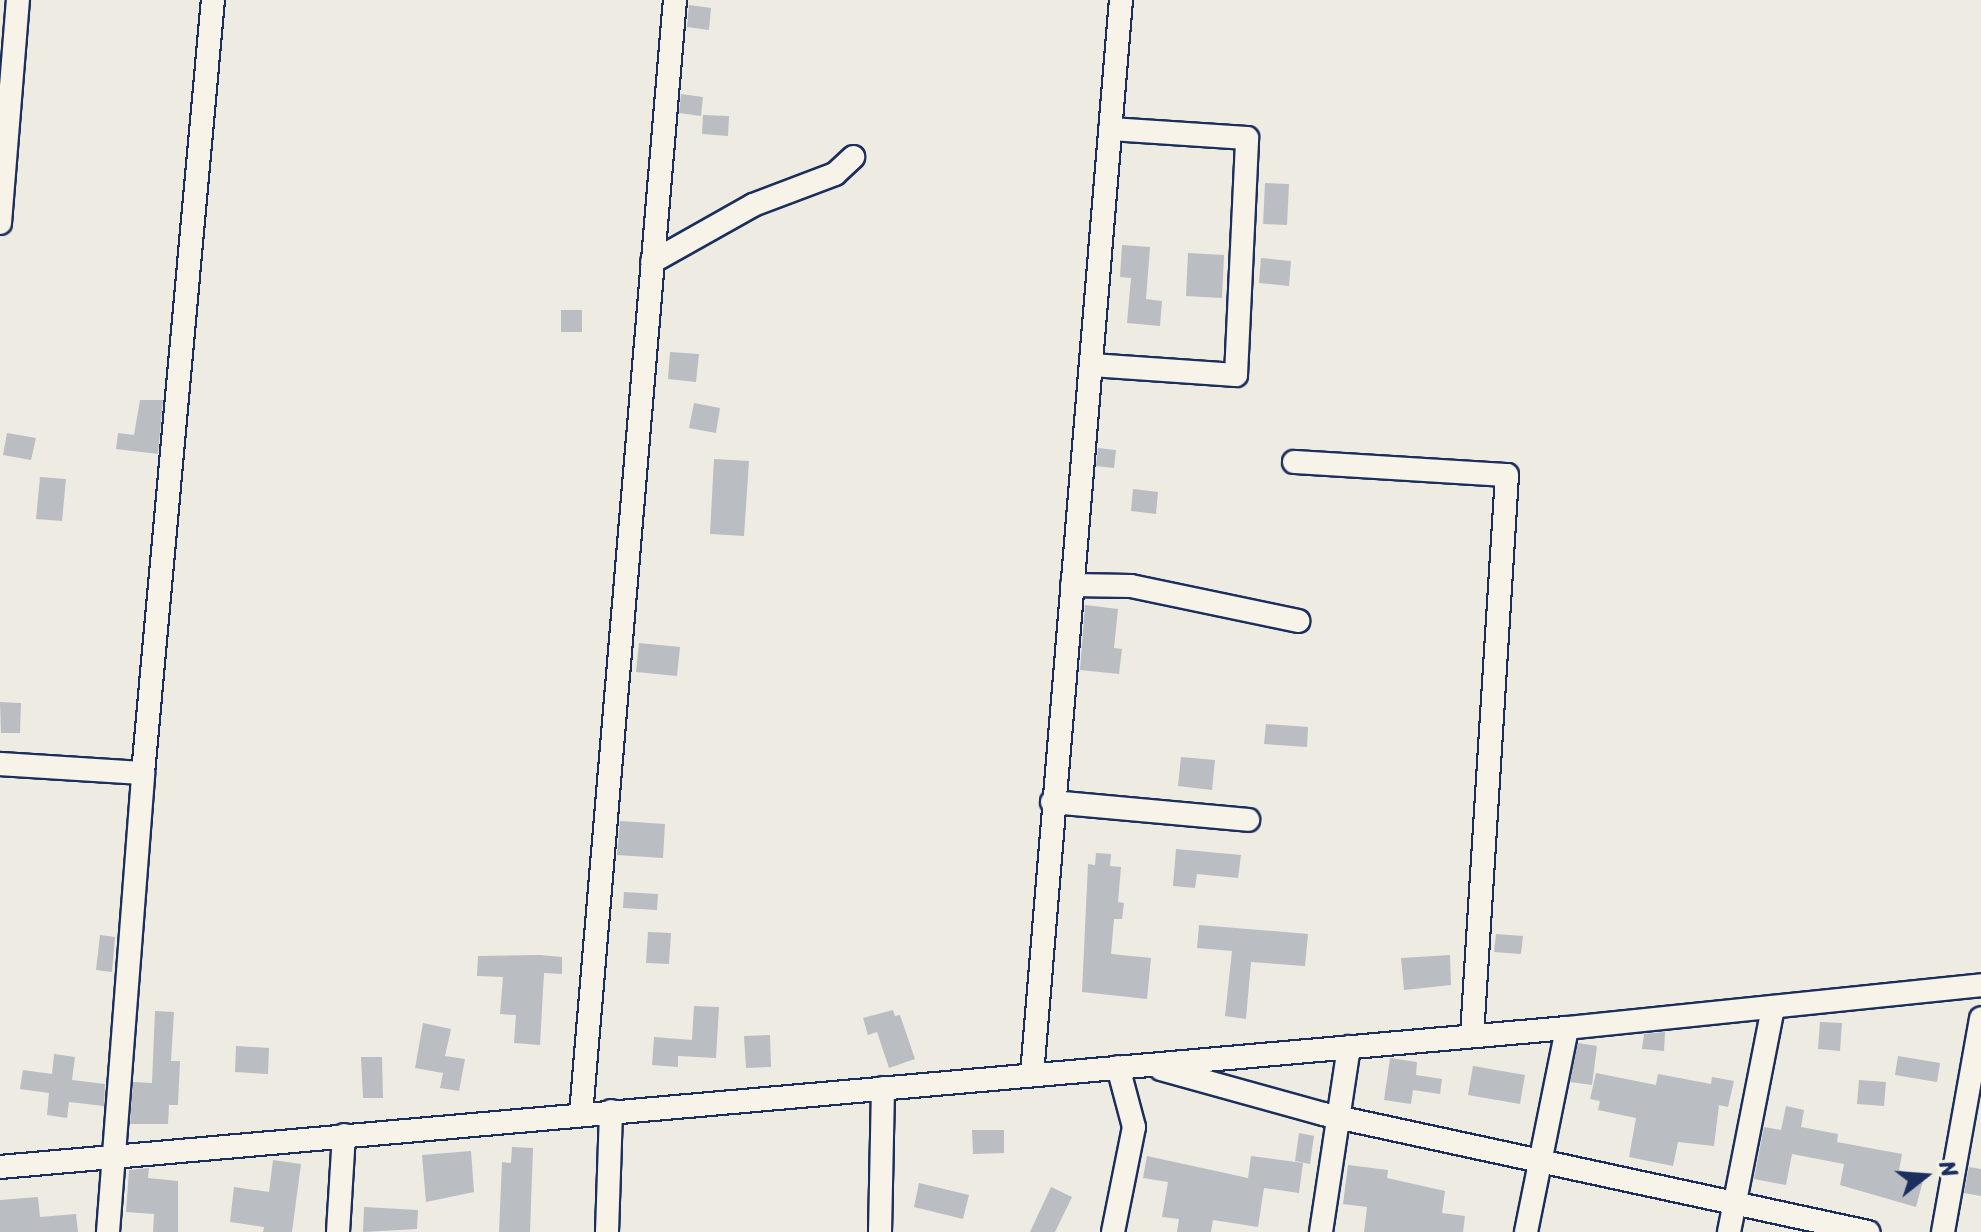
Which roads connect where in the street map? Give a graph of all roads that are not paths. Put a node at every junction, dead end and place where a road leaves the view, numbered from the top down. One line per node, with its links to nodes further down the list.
1 (18, 0): 7 (street)
2 (213, 0): 14 (street)
3 (675, 0): 8 (street)
4 (1121, 0): 5 (street)
5 (1110, 129): 9 (street); 9 (street)
6 (853, 157): 8 (street)
7 (0, 223)
8 (652, 262): 28 (street)
9 (1092, 365): 11 (street)
10 (1294, 462): 21 (street)
11 (1072, 585): 12 (street); 15 (street)
12 (1298, 621)
13 (0, 764): 14 (street)
14 (143, 773): 31 (street)
15 (1052, 802): 16 (street); 25 (street)
16 (1248, 820)
17 (1981, 985): 18 (street)
18 (1773, 1007): 20 (street); 34 (street)
19 (1981, 1018): 44 (street)
20 (1567, 1028): 21 (street); 32 (street)
21 (1472, 1036): 22 (street)
22 (1349, 1047): 23 (street); 29 (street)
23 (1144, 1065): 24 (street); 29 (street)
24 (1118, 1067): 25 (street); 39 (street)
25 (1032, 1075): 26 (street)
26 (883, 1088): 27 (street); 38 (street)
27 (611, 1111): 28 (street); 37 (street)
28 (581, 1114): 30 (street)
29 (1340, 1118): 32 (street); 40 (street)
30 (344, 1135): 31 (street); 36 (street)
31 (113, 1155): 33 (street); 35 (street)
32 (1540, 1161): 34 (street); 41 (street)
33 (0, 1167)
34 (1735, 1203): 42 (street); 43 (street)
35 (108, 1232)
36 (338, 1232)
37 (607, 1232)
38 (880, 1232)
39 (1113, 1232)
40 (1321, 1232)
41 (1526, 1232)
42 (1729, 1232)
43 (1868, 1232)
44 (1943, 1232)

